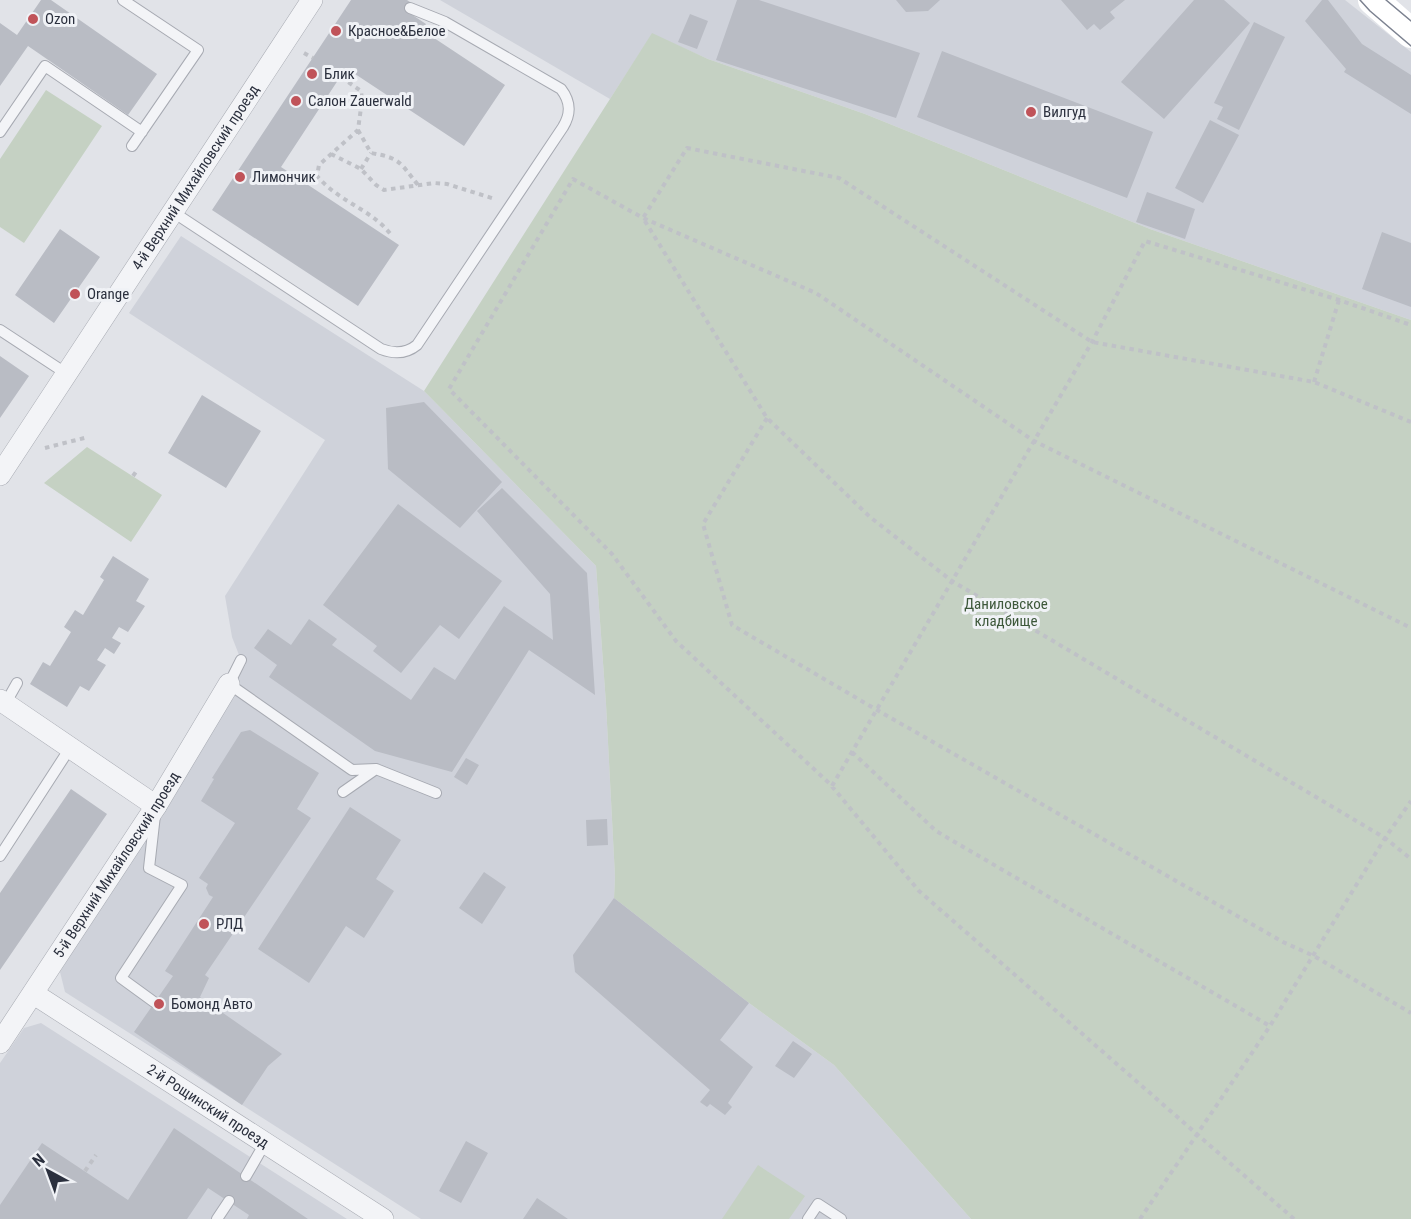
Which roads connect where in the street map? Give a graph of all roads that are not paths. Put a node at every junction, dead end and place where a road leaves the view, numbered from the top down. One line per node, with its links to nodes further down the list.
1 (123, 0): 7 (lane)
2 (312, 0): 9 (street, 4-й Верхний Михайловский проезд)
3 (1373, 0): 5 (street)
4 (410, 8): 9 (lane)
5 (1411, 33)
6 (0, 132): 7 (lane)
7 (142, 132): 8 (lane)
8 (132, 146)
9 (173, 212): 11 (street, 4-й Верхний Михайловский проезд)
10 (0, 330): 11 (lane)
11 (67, 374): 12 (street, 4-й Верхний Михайловский проезд)
12 (0, 475)
13 (241, 660): 15 (lane)
14 (17, 683): 16 (lane)
15 (229, 684): 18 (lane); 21 (street, 5-й Верхний Михайловский проезд)
16 (2, 705): 17 (street)
17 (70, 748): 21 (street); 22 (lane)
18 (376, 768): 19 (lane); 20 (lane)
19 (343, 792)
20 (436, 794)
21 (156, 806): 23 (street, 5-й Верхний Михайловский проезд); 24 (lane)
22 (0, 856)
23 (34, 994): 25 (street, 5-й Верхний Михайловский проезд); 26 (street, 2-й Рощинский проезд)
24 (154, 1002)
25 (0, 1043)
26 (266, 1143): 27 (lane); 30 (street, 2-й Рощинский проезд)
27 (246, 1176)
28 (229, 1201): 29 (lane)
29 (218, 1219)
30 (383, 1219)
31 (808, 1219): 32 (lane)
32 (841, 1219)

